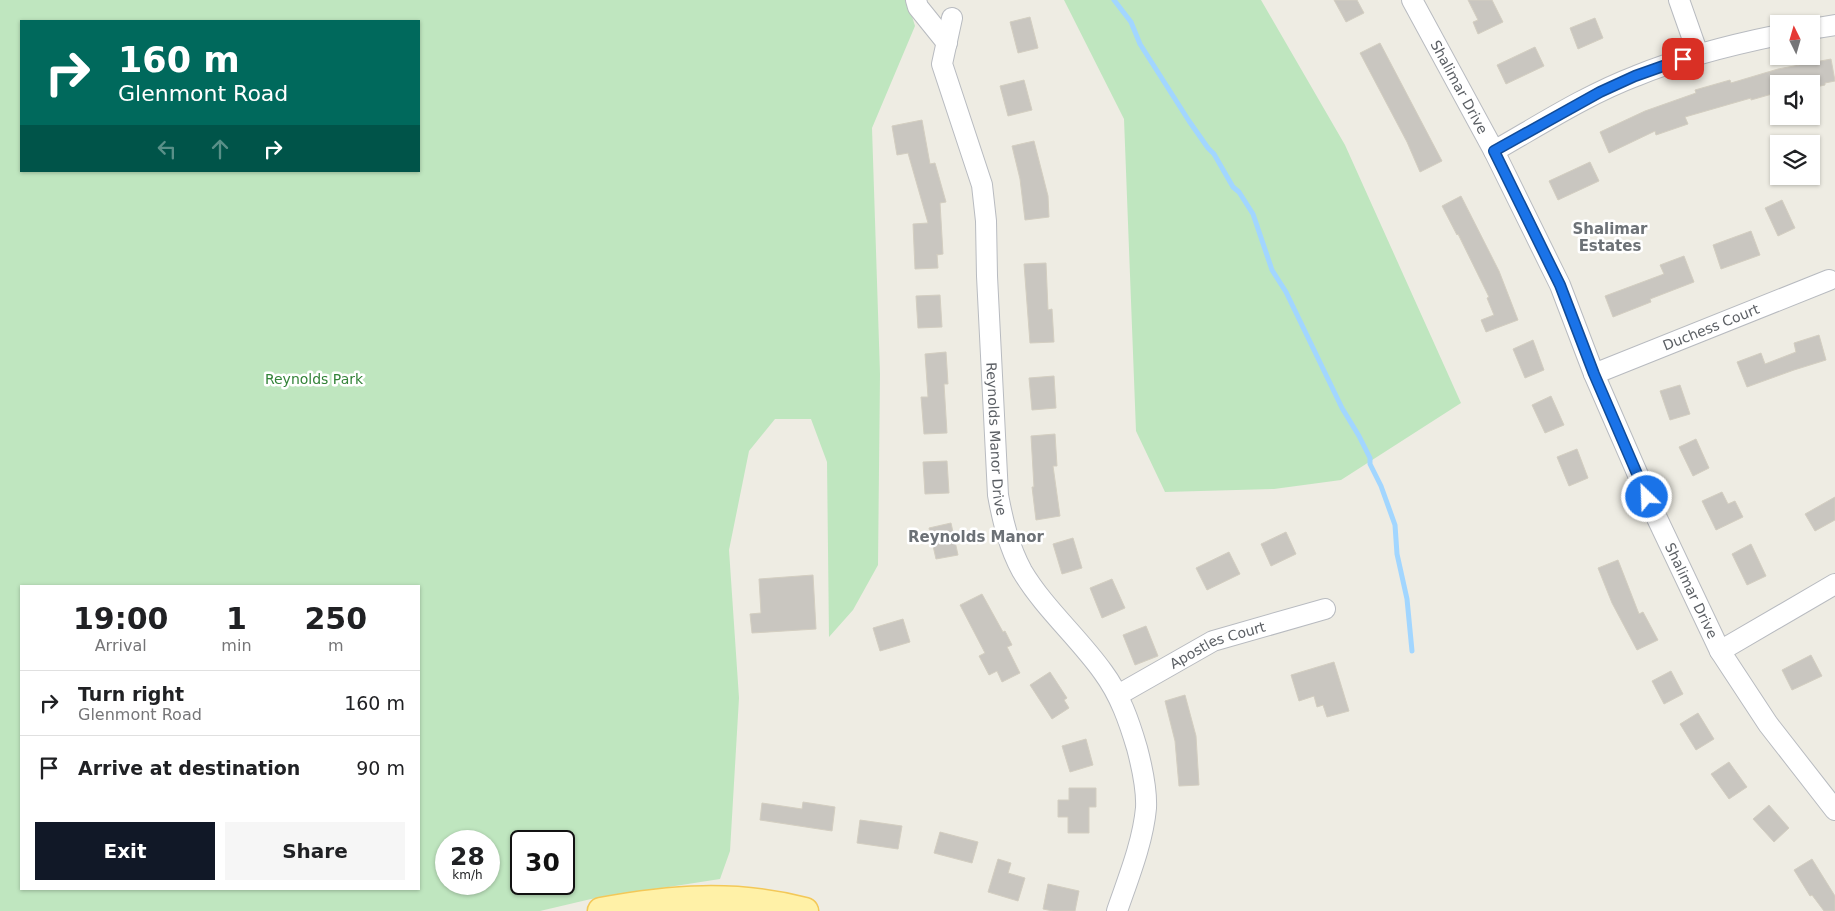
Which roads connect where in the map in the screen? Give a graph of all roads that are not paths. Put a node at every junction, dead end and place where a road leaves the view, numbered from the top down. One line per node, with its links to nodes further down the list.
1 (916, 0): 8 (street)
2 (1412, 0): 10 (street, Shalimar Drive)
3 (1679, 0): 9 (street)
4 (952, 18): 8 (street, Reynolds Manor Drive)
5 (1835, 25): 6 (street)
6 (1820, 28)
7 (1770, 37): 9 (street)
8 (947, 43): 16 (street, Reynolds Manor Drive)
9 (1698, 54): 10 (street)
10 (1494, 151): 12 (street, Shalimar Drive)
11 (1829, 280): 12 (street, Duchess Court)
12 (1594, 374): 15 (street, Shalimar Drive)
13 (1835, 584): 15 (street)
14 (1325, 609): 16 (street, Apostles Court)
15 (1720, 651): 17 (street, Shalimar Drive)
16 (1118, 695): 21 (street, Reynolds Manor Drive)
17 (1835, 810)
18 (747, 906): 19 (main road); 20 (main road)
19 (601, 911)
20 (805, 911)
21 (1117, 911)

